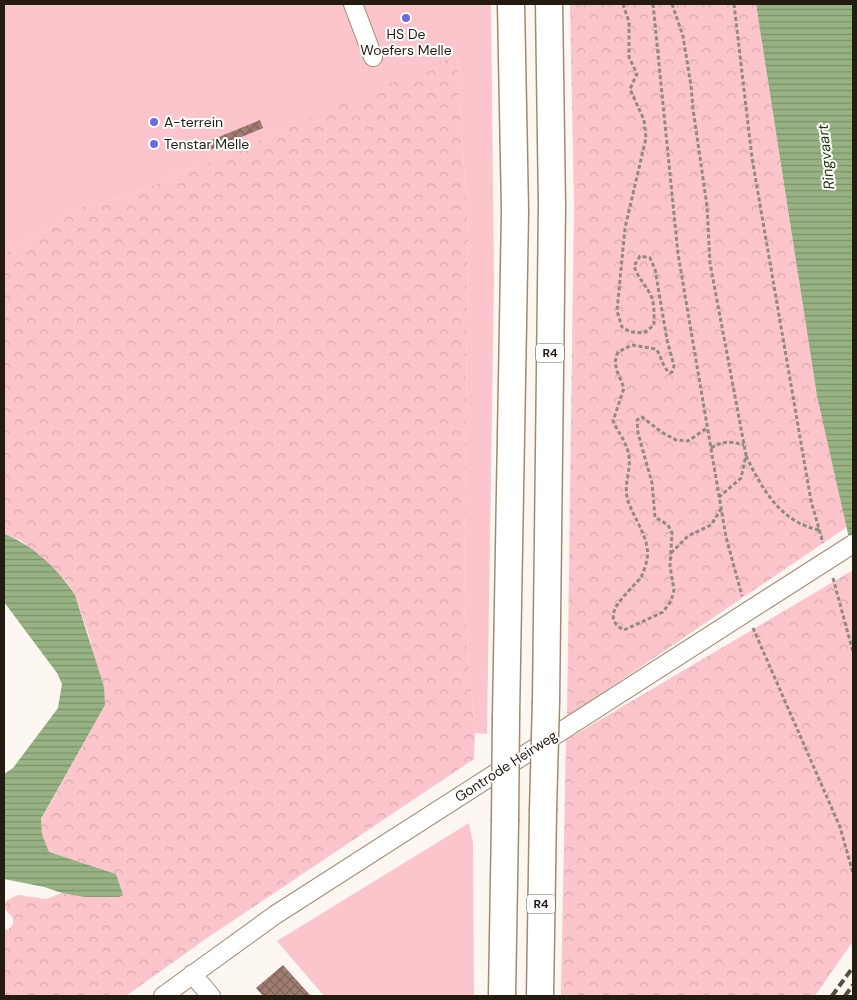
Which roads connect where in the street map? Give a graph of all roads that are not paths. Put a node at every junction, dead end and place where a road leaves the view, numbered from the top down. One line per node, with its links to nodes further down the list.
1 (352, 4): 4 (street)
2 (512, 4): 9 (highway, bridge)
3 (548, 4): 10 (highway, R4, bridge)
4 (373, 57)
5 (853, 544): 6 (street, Gontrode Heirweg, bridge)
6 (192, 974): 7 (street, Gontrode Heirweg); 8 (street)
7 (163, 996)
8 (210, 996)
9 (502, 996)
10 (540, 996)

